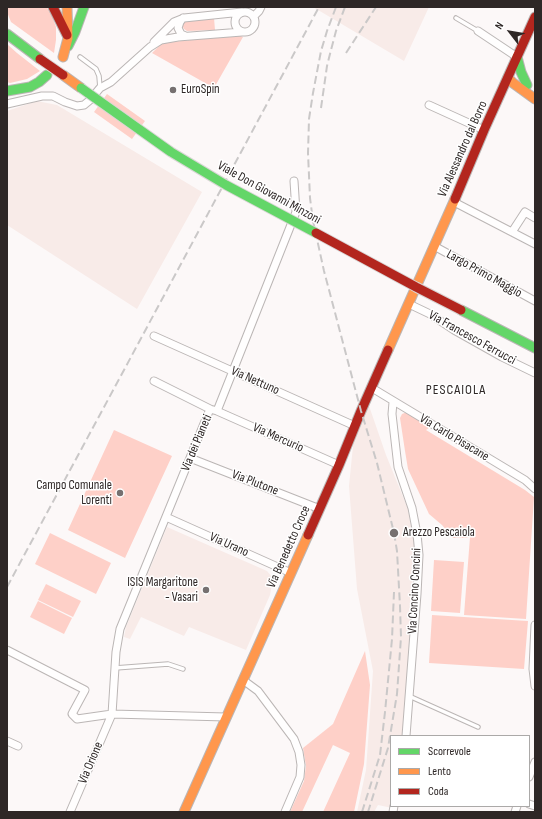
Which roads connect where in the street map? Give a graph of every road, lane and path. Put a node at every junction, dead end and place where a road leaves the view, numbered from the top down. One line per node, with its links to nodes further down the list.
1 (53, 7): 17 (main road)
2 (67, 7): 11 (main road)
3 (72, 7): 11 (main road)
4 (84, 7): 17 (main road)
5 (261, 7): 7 (street)
6 (242, 12): 7 (street); 9 (street); 14 (street)
7 (254, 16): 14 (street)
8 (535, 17): 20 (main road, Via Alessandro dal Borro)
9 (184, 18): 15 (street); 18 (street)
10 (456, 18): 13 (lane)
11 (68, 20): 17 (main road)
12 (7, 24): 16 (main road)
13 (478, 31): 20 (street)
14 (242, 32): 15 (street)
15 (185, 36): 18 (street)
16 (10, 37): 41 (main road, Viale Don Giovanni Minzoni, bridge)
17 (68, 38)
18 (150, 47): 23 (street)
19 (80, 57): 23 (lane)
20 (517, 57): 22 (main road, Via Alessandro dal Borro); 24 (main road)
21 (47, 75): 25 (main road)
22 (508, 78): 24 (main road); 26 (main road, Via Alessandro dal Borro)
23 (100, 88): 28 (street)
24 (528, 88): 26 (main road); 27 (main road)
25 (8, 90)
26 (502, 91): 30 (main road, Via Alessandro dal Borro)
27 (535, 99)
28 (7, 104)
29 (429, 105): 30 (street)
30 (484, 130): 32 (main road, Via Alessandro dal Borro)
31 (294, 181): 42 (street, Via dei Pianeti)
32 (454, 202): 34 (street); 36 (main road, Via Alessandro dal Borro)
33 (535, 218): 34 (street)
34 (512, 232): 35 (street)
35 (535, 244)
36 (434, 246): 37 (main road, Via Alessandro dal Borro); 38 (street, Largo Primo Maggio)
37 (414, 291): 39 (main road, Via Benedetto Croce)
38 (535, 301)
39 (409, 304): 43 (street, Via Francesco Ferrucci); 45 (main road, Via Benedetto Croce)
40 (154, 336): 42 (street, Via Nettuno)
41 (535, 348)
42 (232, 372): 47 (street, Via dei Pianeti); 48 (street, Via Nettuno)
43 (535, 372)
44 (154, 381): 47 (street, Via Mercurio)
45 (372, 388): 46 (street, Via Carlo Pisacane); 48 (main road, Via Benedetto Croce)
46 (394, 402): 51 (street, Via Carlo Pisacane); 61 (street, Via Concino Concini)
47 (213, 410): 49 (street, Via dei Pianeti); 50 (street, Via Mercurio)
48 (355, 426): 50 (main road, Via Benedetto Croce)
49 (190, 458): 52 (street, Via Plutone); 53 (street, Via dei Pianeti)
50 (340, 465): 52 (main road, Via Benedetto Croce)
51 (535, 489)
52 (320, 509): 54 (main road, Via Benedetto Croce)
53 (166, 517): 54 (street, Via Urano); 57 (street, Via dei Pianeti)
54 (291, 573): 59 (main road, Via Benedetto Croce)
55 (535, 625): 60 (street)
56 (7, 650): 62 (street)
57 (115, 668): 58 (lane); 62 (street, Via dei Pianeti)
58 (184, 669)
59 (242, 680): 63 (main road, Via Benedetto Croce); 72 (street)
60 (535, 686)
61 (408, 695): 64 (lane); 65 (street, Via Concino Concini)
62 (112, 714): 63 (street); 70 (street, Via Orione)
63 (226, 717): 71 (main road, Via Benedetto Croce)
64 (478, 727)
65 (406, 735)
66 (7, 741): 67 (street)
67 (18, 746)
68 (535, 762): 69 (street)
69 (530, 774)
70 (70, 812)
71 (184, 812)
72 (285, 812)

